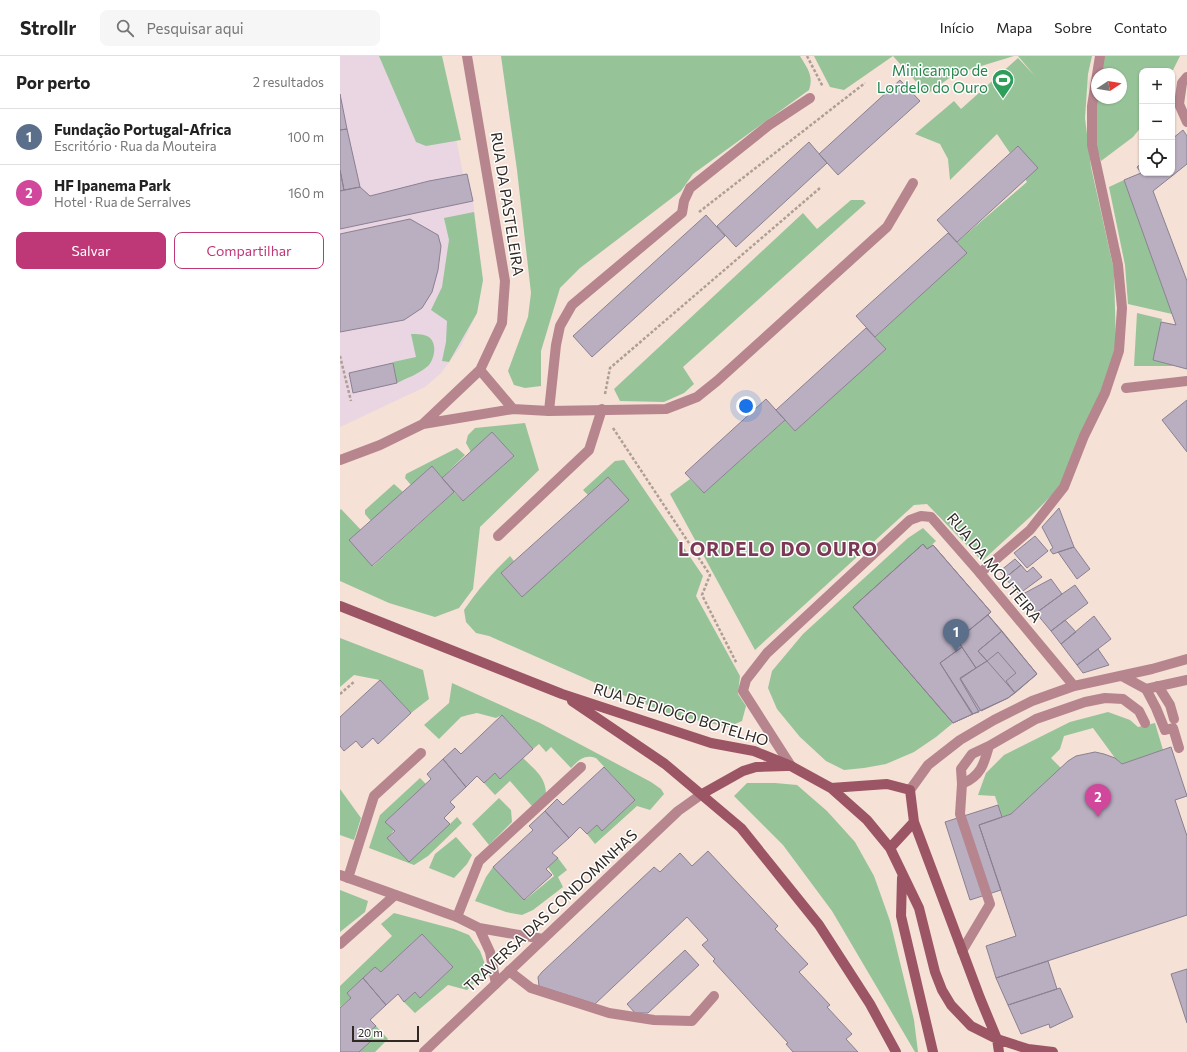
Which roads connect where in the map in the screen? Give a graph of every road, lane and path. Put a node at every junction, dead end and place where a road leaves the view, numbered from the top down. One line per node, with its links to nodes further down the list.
1 (467, 56): 13 (street, RUA DA PASTELEIRA)
2 (807, 56): 5 (path)
3 (1100, 56): 23 (street)
4 (1187, 77): 8 (street)
5 (819, 79)
6 (865, 83): 11 (path)
7 (810, 98): 19 (street)
8 (1187, 122)
9 (913, 183): 18 (street)
10 (820, 188): 18 (path)
11 (694, 215)
12 (340, 356): 16 (path)
13 (480, 370): 17 (street); 20 (street, RUA DA PASTELEIRA)
14 (1187, 381): 15 (street)
15 (1126, 388)
16 (351, 401)
17 (513, 409): 19 (street); 20 (street)
18 (602, 409): 19 (street); 22 (street); 25 (path)
19 (549, 411)
20 (423, 424): 21 (street)
21 (340, 460)
22 (498, 536)
23 (980, 573): 30 (street, RUA DA MOUTEIRA); 40 (street, RUA DA MOUTEIRA)
24 (340, 606): 34 (main road, RUA DE DIOGO BOTELHO)
25 (734, 659)
26 (1187, 659): 27 (street)
27 (1122, 676): 30 (street); 32 (street)
28 (1187, 680): 31 (street)
29 (355, 681): 33 (path)
30 (1074, 686): 44 (street)
31 (1158, 686): 32 (street); 35 (street)
32 (1146, 689): 38 (street)
33 (340, 694)
34 (562, 694): 40 (main road, RUA DE DIOGO BOTELHO); 45 (main road, RUA DE DIOGO BOTELHO)
35 (1174, 719)
36 (1145, 723): 37 (street)
37 (989, 746): 42 (street); 42 (street)
38 (1179, 748)
39 (421, 753): 49 (street)
40 (791, 766): 43 (main road, RUA DE DIOGO BOTELHO); 45 (main road, RUA DE DIOGO BOTELHO)
41 (581, 767): 51 (street)
42 (962, 784): 55 (street)
43 (830, 788): 44 (main road); 47 (main road, RUA DE DIOGO BOTELHO)
44 (910, 790): 46 (main road)
45 (702, 794): 53 (street, TRAVERSA DAS CONDOMINHAS); 61 (main road, RUA DE DIOGO BOTELHO)
46 (914, 822): 47 (main road); 55 (main road)
47 (890, 848): 48 (main road, RUA DE DIOGO BOTELHO)
48 (902, 876): 59 (main road); 62 (main road, RUA DE DIOGO BOTELHO)
49 (344, 877): 50 (street)
50 (395, 895): 51 (street); 54 (street)
51 (457, 917): 52 (street)
52 (479, 928): 53 (street); 57 (street)
53 (543, 939): 56 (street, TRAVERSA DAS CONDOMINHAS)
54 (340, 944)
55 (962, 951): 59 (main road)
56 (509, 971): 57 (street, TRAVERSA DAS CONDOMINHAS); 58 (street)
57 (496, 984): 60 (street, TRAVERSA DAS CONDOMINHAS)
58 (714, 996)
59 (997, 1039): 63 (main road); 64 (main road)
60 (424, 1052)
61 (896, 1052)
62 (933, 1052)
63 (999, 1052)
64 (1053, 1052)

